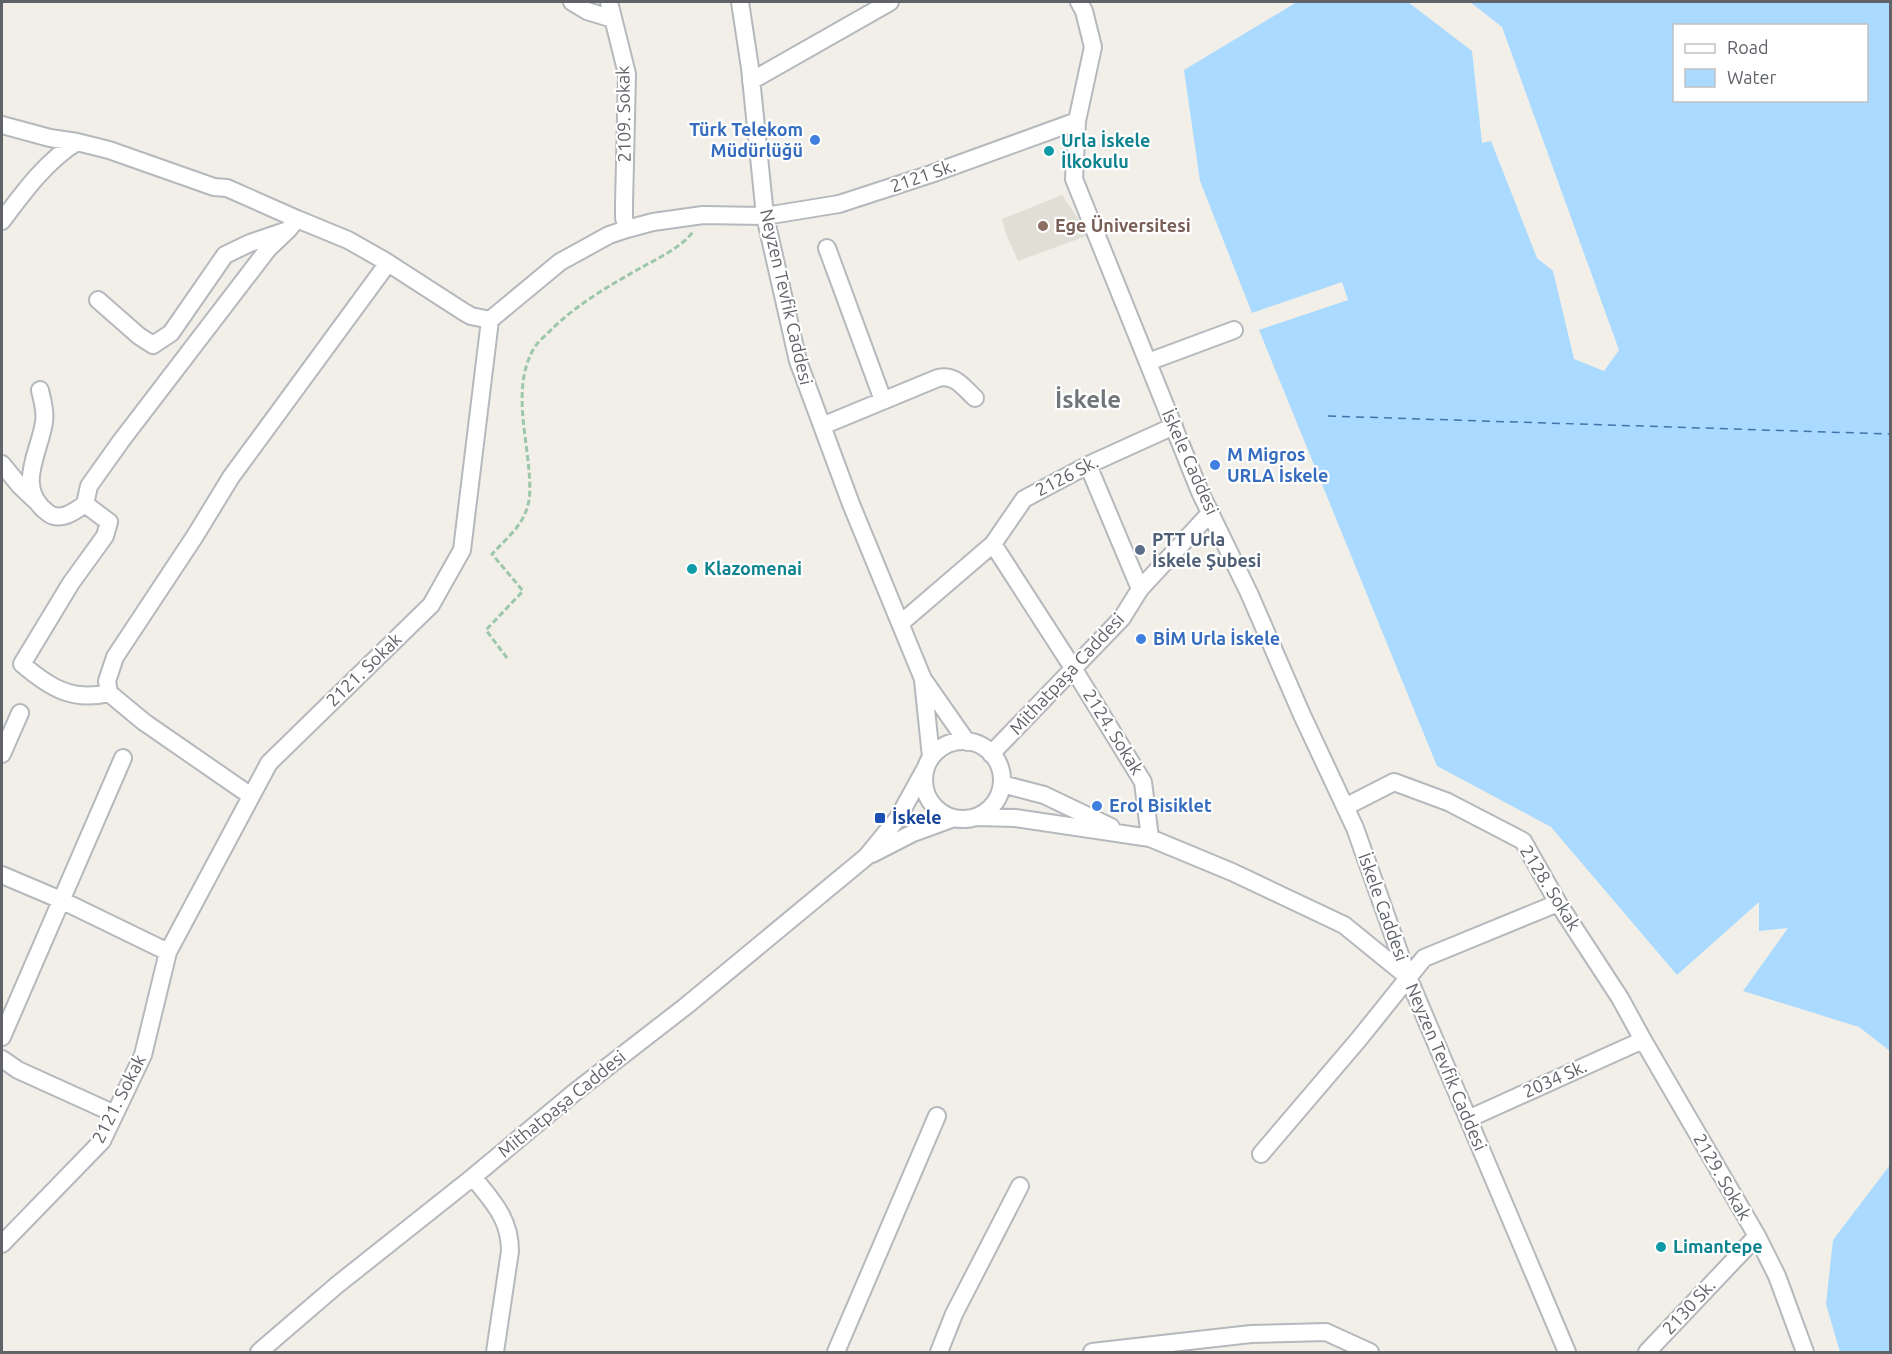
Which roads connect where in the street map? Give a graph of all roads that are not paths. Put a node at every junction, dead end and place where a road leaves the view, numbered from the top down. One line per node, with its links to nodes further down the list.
1 (572, 2): 6 (street)
2 (609, 2): 6 (street, 2109. Sokak)
3 (740, 2): 7 (street, Neyzen Tevfik Caddesi)
4 (890, 2): 7 (street)
5 (1079, 2): 8 (street, İskele Caddesi)
6 (613, 19): 14 (street, 2109. Sokak)
7 (751, 81): 11 (street, Neyzen Tevfik Caddesi)
8 (1077, 121): 11 (street, 2121 Sk.); 20 (street, İskele Caddesi)
9 (2, 124): 10 (street)
10 (77, 142): 12 (street); 13 (street)
11 (765, 216): 14 (street); 24 (street, Neyzen Tevfik Caddesi)
12 (2, 221)
13 (293, 224): 16 (street); 17 (street); 29 (street)
14 (627, 229): 18 (street)
15 (827, 248): 23 (street)
16 (388, 263): 18 (street); 36 (street)
17 (98, 300)
18 (490, 320): 44 (street, 2121. Sokak)
19 (1234, 330): 20 (street)
20 (1148, 362): 25 (street, İskele Caddesi)
21 (40, 390): 28 (street)
22 (975, 398): 23 (street)
23 (883, 400): 24 (street)
24 (822, 426): 33 (street, Neyzen Tevfik Caddesi)
25 (1173, 426): 27 (street, 2126 Sk.); 30 (street, İskele Caddesi)
26 (2, 464): 28 (street)
27 (1088, 465): 31 (street, 2126 Sk.); 32 (street)
28 (37, 502): 29 (street)
29 (85, 504): 36 (street)
30 (1211, 512): 32 (street, Mithatpaşa Caddesi); 45 (street, İskele Caddesi)
31 (993, 544): 33 (street, 2126 Sk.); 34 (street, 2124. Sokak)
32 (1140, 589): 34 (street, Mithatpaşa Caddesi)
33 (901, 623): 35 (street, Neyzen Tevfik Caddesi)
34 (1073, 668): 40 (street, Mithatpaşa Caddesi); 49 (street, 2124. Sokak)
35 (923, 679): 38 (street); 42 (street)
36 (109, 693): 44 (street)
37 (20, 713): 39 (street)
38 (967, 742): 40 (street); 42 (street)
39 (2, 754)
40 (992, 754): 43 (street)
41 (123, 758): 52 (street)
42 (928, 763): 47 (street); 50 (street)
43 (1002, 784): 46 (street); 48 (street, Neyzen Tevfik Caddesi)
44 (251, 796): 54 (street, 2121. Sokak)
45 (1345, 807): 53 (street, 2128. Sokak); 55 (street, İskele Caddesi)
46 (977, 817): 47 (street); 48 (street, Neyzen Tevfik Caddesi)
47 (954, 818): 50 (street)
48 (1125, 833): 49 (street, Neyzen Tevfik Caddesi)
49 (1150, 838): 55 (street, Neyzen Tevfik Caddesi)
50 (866, 857): 63 (street, Mithatpaşa Caddesi)
51 (2, 875): 52 (street)
52 (61, 900): 54 (street); 56 (street)
53 (1558, 903): 55 (street); 57 (street, 2128. Sokak)
54 (168, 952): 59 (street, 2121. Sokak)
55 (1408, 977): 61 (street, Neyzen Tevfik Caddesi); 62 (street)
56 (2, 1037)
57 (1643, 1040): 61 (street, 2034 Sk.); 65 (street, 2129. Sokak)
58 (2, 1059): 59 (street)
59 (115, 1114): 66 (street, 2121. Sokak)
60 (936, 1116): 69 (street)
61 (1468, 1119): 73 (street, Neyzen Tevfik Caddesi)
62 (1262, 1154)
63 (473, 1177): 67 (street, Mithatpaşa Caddesi); 68 (street)
64 (1020, 1186): 70 (street)
65 (1757, 1236): 74 (street, 2130 Sk.); 75 (street, 2129. Sokak)
66 (2, 1244)
67 (259, 1353)
68 (495, 1353)
69 (836, 1353)
70 (939, 1353)
71 (1092, 1353): 72 (street)
72 (1370, 1353)
73 (1567, 1353)
74 (1647, 1353)
75 (1805, 1353)

